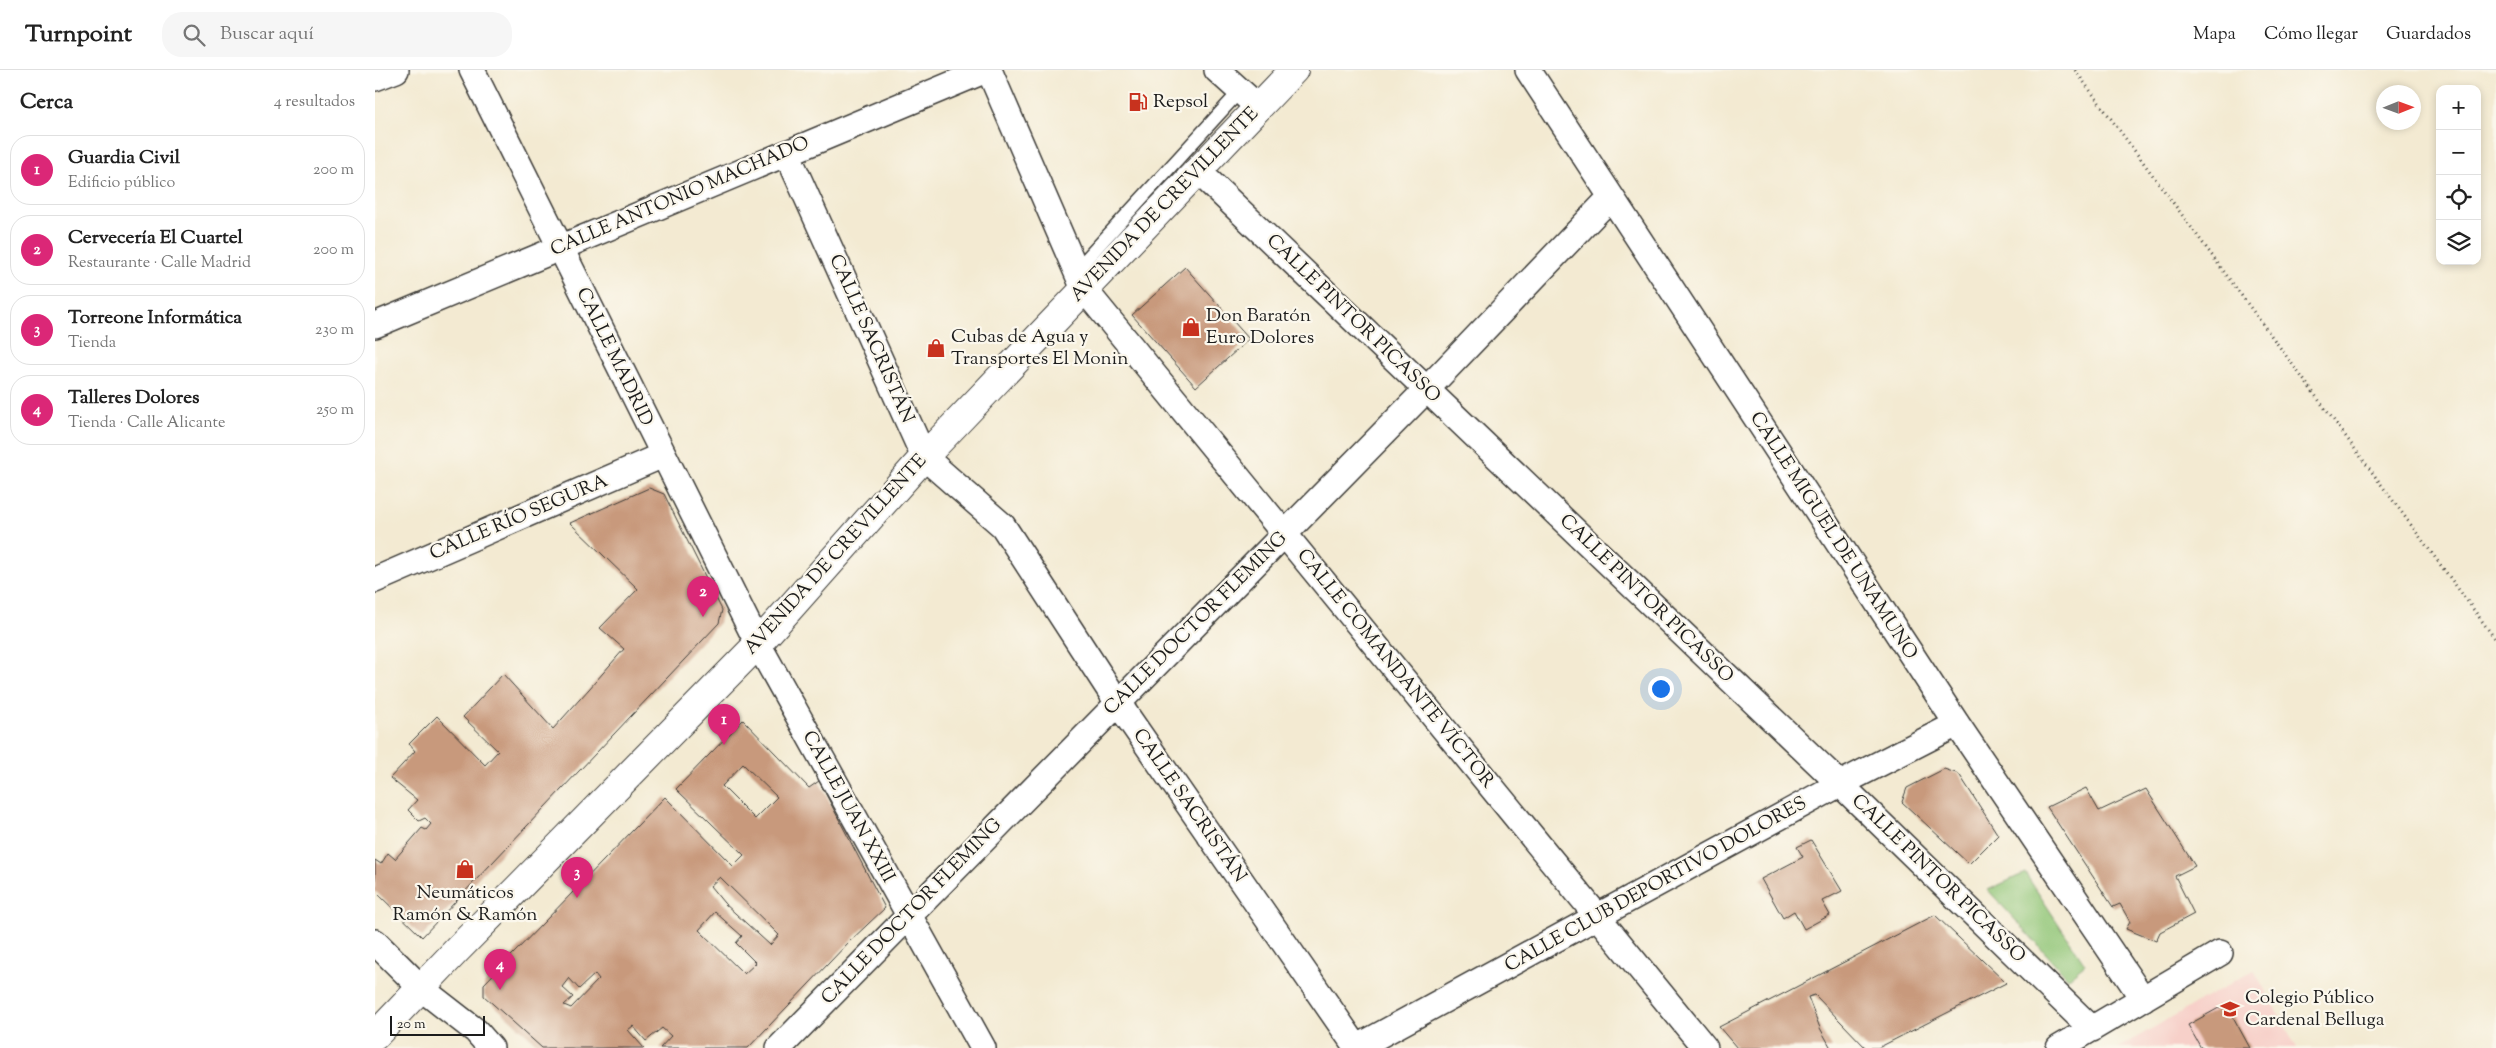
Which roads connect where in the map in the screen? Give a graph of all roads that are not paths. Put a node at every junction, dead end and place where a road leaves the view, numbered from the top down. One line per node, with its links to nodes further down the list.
1 (396, 70): 7 (street)
2 (472, 70): 12 (street, CALLE MADRID)
3 (988, 70): 9 (street, CALLE ANTONIO MACHADO); 13 (street, CALLE COMANDANTE VÍCTOR)
4 (1217, 70): 8 (street)
5 (1294, 70): 8 (street, AVENIDA DE CREVILLENTE)
6 (1528, 70): 11 (street, CALLE MIGUEL DE UNAMUNO)
7 (375, 78)
8 (1249, 99): 10 (street, AVENIDA DE CREVILLENTE); 13 (lane)
9 (787, 152): 12 (street, CALLE ANTONIO MACHADO); 17 (street, CALLE SACRISTÁN)
10 (1198, 171): 13 (street, AVENIDA DE CREVILLENTE); 15 (street, CALLE PINTOR PICASSO)
11 (1611, 197): 15 (street, CALLE DOCTOR FLEMING); 22 (street, CALLE MIGUEL DE UNAMUNO)
12 (560, 247): 14 (street, CALLE ANTONIO MACHADO); 16 (street, CALLE MADRID)
13 (1080, 280): 17 (street, AVENIDA DE CREVILLENTE); 18 (street, CALLE COMANDANTE VÍCTOR)
14 (375, 325)
15 (1426, 390): 18 (street, CALLE DOCTOR FLEMING); 23 (street, CALLE PINTOR PICASSO)
16 (663, 455): 19 (street, CALLE RÍO SEGURA); 20 (street, CALLE MADRID)
17 (924, 457): 20 (street, AVENIDA DE CREVILLENTE); 21 (street, CALLE SACRISTÁN)
18 (1284, 535): 21 (street, CALLE DOCTOR FLEMING); 25 (street, CALLE COMANDANTE VÍCTOR)
19 (375, 580)
20 (758, 644): 24 (street, CALLE JUAN XXIII); 28 (street, AVENIDA DE CREVILLENTE)
21 (1118, 703): 24 (street, CALLE DOCTOR FLEMING); 35 (street, CALLE SACRISTÁN)
22 (1957, 724): 23 (street, CALLE CLUB DEPORTIVO DOLORES); 29 (street, CALLE MIGUEL DE UNAMUNO)
23 (1840, 784): 25 (street, CALLE CLUB DEPORTIVO DOLORES); 30 (street, CALLE PINTOR PICASSO)
24 (909, 916): 33 (street, CALLE DOCTOR FLEMING); 34 (street, CALLE JUAN XXIII)
25 (1598, 917): 35 (street, CALLE CLUB DEPORTIVO DOLORES); 36 (street, CALLE COMANDANTE VÍCTOR)
26 (375, 942): 28 (street)
27 (2220, 953): 29 (street)
28 (422, 989): 31 (street, AVENIDA DE CREVILLENTE); 32 (street)
29 (2143, 998): 30 (street)
30 (2091, 1029): 37 (street)
31 (375, 1036)
32 (491, 1048)
33 (779, 1048)
34 (983, 1048)
35 (1357, 1048)
36 (1705, 1048)
37 (2059, 1048)

